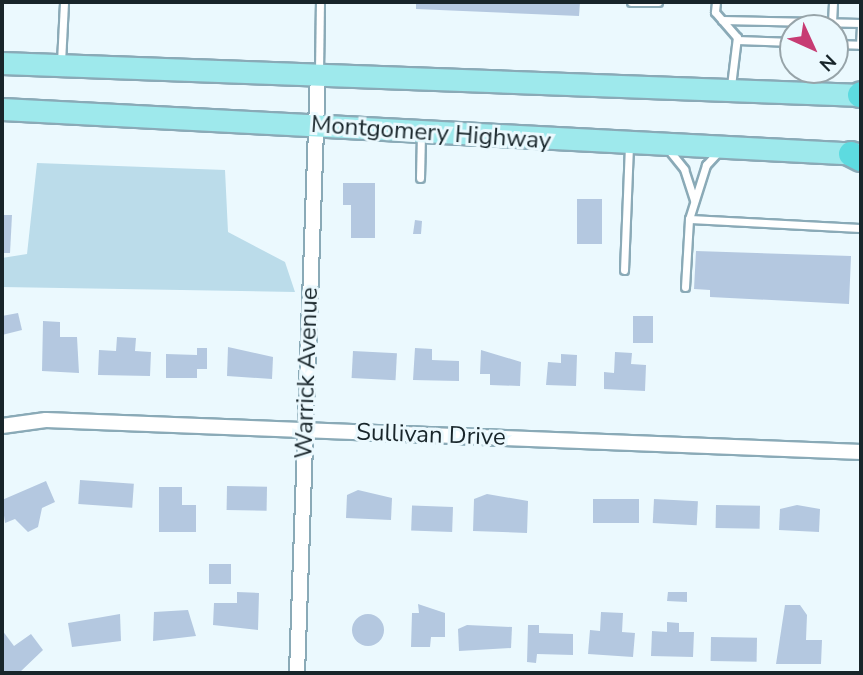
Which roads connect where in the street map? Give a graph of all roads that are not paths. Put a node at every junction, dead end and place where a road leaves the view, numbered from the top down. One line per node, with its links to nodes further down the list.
1 (64, 2): 12 (lane)
2 (320, 2): 14 (lane)
3 (631, 2): 4 (lane)
4 (658, 2)
5 (716, 2): 6 (lane)
6 (722, 20): 7 (lane); 9 (lane)
7 (779, 21)
8 (861, 24): 11 (lane)
9 (737, 40): 10 (lane); 15 (lane)
10 (779, 42)
11 (860, 45)
12 (61, 62): 13 (main road); 14 (main road)
13 (2, 63)
14 (318, 73): 15 (main road); 18 (street, Warrick Avenue)
15 (731, 90): 16 (main road)
16 (861, 95)
17 (2, 109): 18 (main road, Montgomery Highway)
18 (316, 126): 19 (main road, Montgomery Highway); 31 (street, Warrick Avenue)
19 (421, 130): 20 (main road, Montgomery Highway); 24 (lane)
20 (629, 144): 21 (main road, Montgomery Highway); 28 (lane)
21 (666, 146): 22 (main road, Montgomery Highway); 25 (lane)
22 (721, 148): 23 (main road, Montgomery Highway); 25 (lane)
23 (858, 156)
24 (419, 178)
25 (694, 200): 26 (lane)
26 (689, 219): 27 (lane); 29 (lane)
27 (861, 228)
28 (624, 270)
29 (685, 287)
30 (2, 426): 31 (street, Sullivan Drive)
31 (306, 430): 32 (street, Sullivan Drive); 33 (street, Warrick Avenue)
32 (861, 452)
33 (297, 673)

